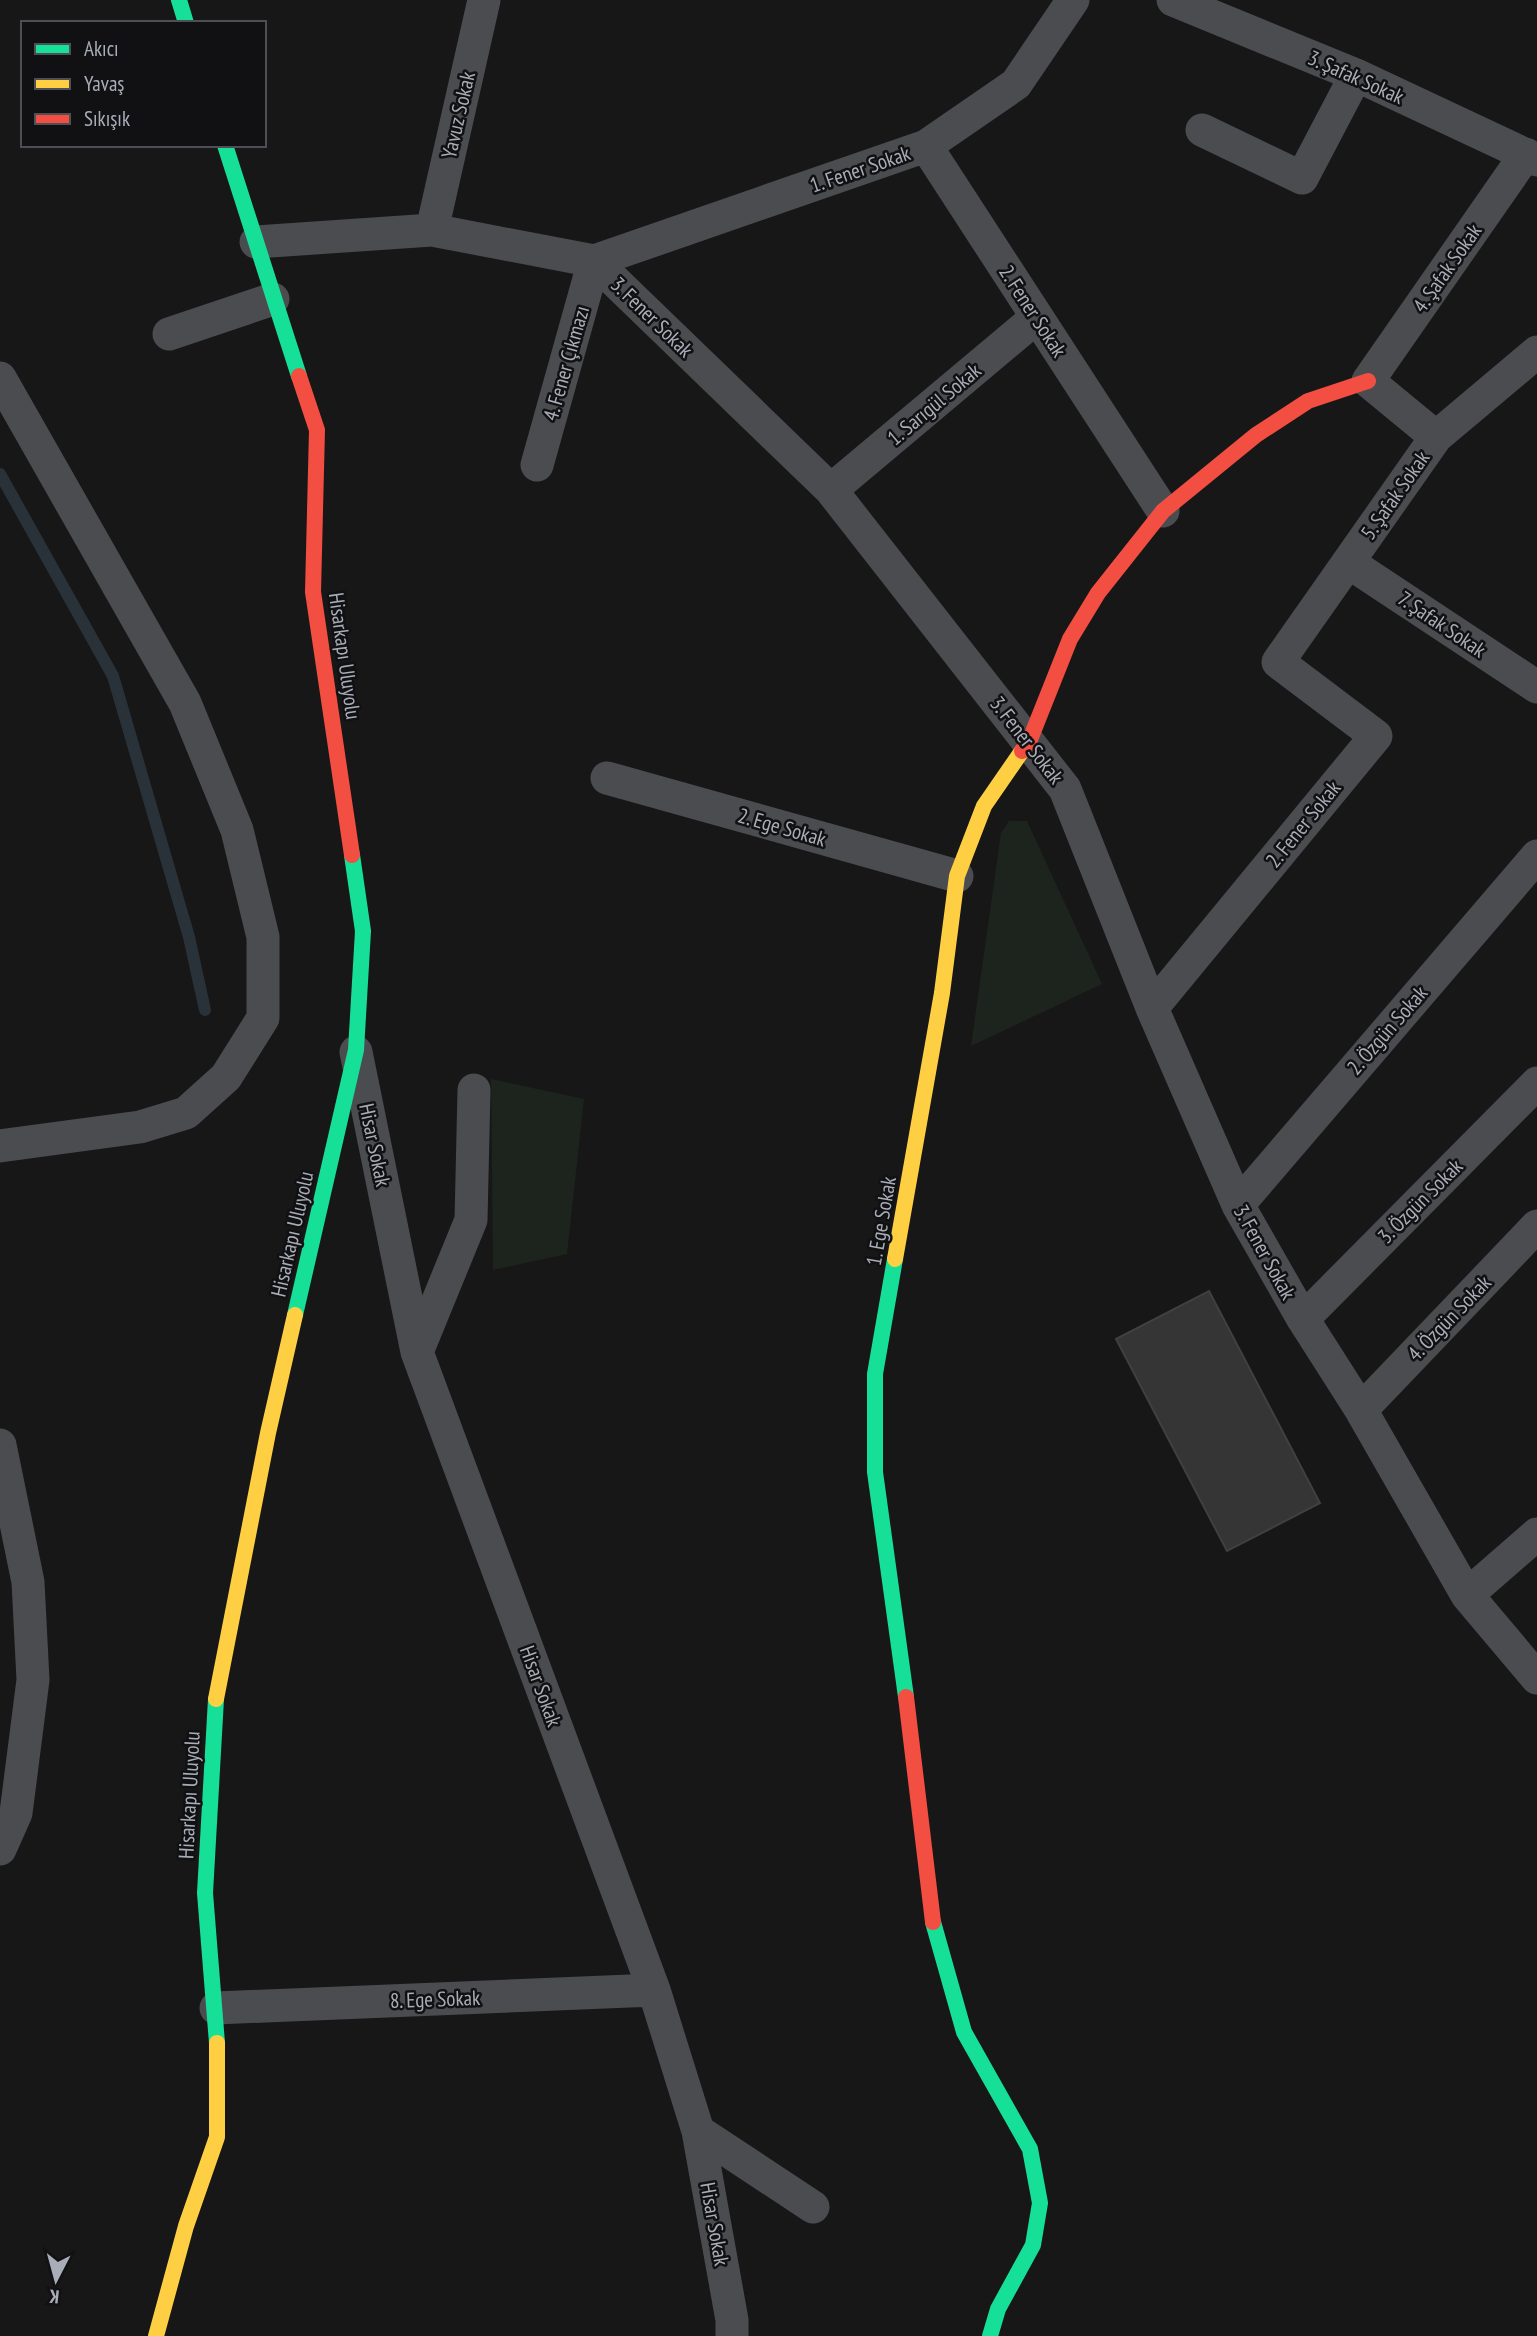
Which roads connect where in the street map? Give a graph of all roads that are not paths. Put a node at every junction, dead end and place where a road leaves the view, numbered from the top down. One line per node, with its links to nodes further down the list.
1 (179, 0): 5 (street)
2 (484, 0): 11 (street, Yavuz Sokak)
3 (1073, 0): 8 (street, 1. Fener Sokak)
4 (1173, 0): 6 (street, 3. Şafak Sokak)
5 (186, 21)
6 (1356, 75): 7 (street); 10 (street, 3. Şafak Sokak)
7 (1202, 130)
8 (926, 146): 13 (street, 1. Fener Sokak); 15 (street, 2. Fener Sokak)
9 (226, 147): 12 (street, Hisarkapı Uluyolu)
10 (1531, 157): 19 (street, 4. Şafak Sokak)
11 (432, 230): 12 (street, 3. Fener Sokak); 13 (street, 3. Fener Sokak)
12 (256, 242): 14 (street, Hisarkapı Uluyolu)
13 (594, 261): 21 (street, 4. Fener Çıkmazı); 22 (street, 3. Fener Sokak)
14 (273, 299): 16 (street); 32 (street, Hisarkapı Uluyolu)
15 (1037, 317): 22 (street, 1. Sarıgül Sokak); 23 (street, 2. Fener Sokak)
16 (169, 334)
17 (1537, 352): 20 (street, 5. Şafak Sokak)
18 (0, 378): 35 (street)
19 (1368, 381): 20 (street); 23 (street, 1. Ege Sokak)
20 (1436, 437): 24 (street, 5. Şafak Sokak)
21 (537, 465)
22 (831, 490): 27 (street, 3. Fener Sokak)
23 (1163, 512): 27 (street, 1. Ege Sokak)
24 (1348, 562): 25 (street, 5. Şafak Sokak); 26 (street, 7. Şafak Sokak)
25 (1278, 662): 31 (street, 2. Fener Sokak)
26 (1537, 687)
27 (1029, 741): 30 (street, 1. Ege Sokak); 31 (street, 3. Fener Sokak)
28 (607, 778): 30 (street, 2. Ege Sokak)
29 (1537, 856): 36 (street, 2. Özgün Sokak)
30 (957, 876): 52 (street, 1. Ege Sokak)
31 (1152, 1008): 36 (street, 3. Fener Sokak)
32 (356, 1050): 39 (street, Hisar Sokak); 47 (street, Hisarkapı Uluyolu)
33 (1537, 1083): 38 (street, 3. Özgün Sokak)
34 (474, 1090): 39 (street)
35 (0, 1146)
36 (1238, 1205): 38 (street, 3. Fener Sokak)
37 (1537, 1226): 40 (street, 4. Özgün Sokak)
38 (1303, 1319): 40 (street, 3. Fener Sokak)
39 (417, 1352): 46 (street, Hisar Sokak)
40 (1361, 1410): 43 (street, 3. Fener Sokak)
41 (0, 1445): 45 (street)
42 (1537, 1534): 43 (street)
43 (1467, 1595): 44 (street, 3. Fener Sokak)
44 (1537, 1678)
45 (0, 1849)
46 (654, 1990): 47 (street, 8. Ege Sokak); 48 (street, Hisar Sokak)
47 (216, 2008): 51 (street, Hisarkapı Uluyolu)
48 (698, 2131): 49 (street); 50 (street, Hisar Sokak)
49 (813, 2207)
50 (732, 2328)
51 (156, 2336)
52 (990, 2336)

